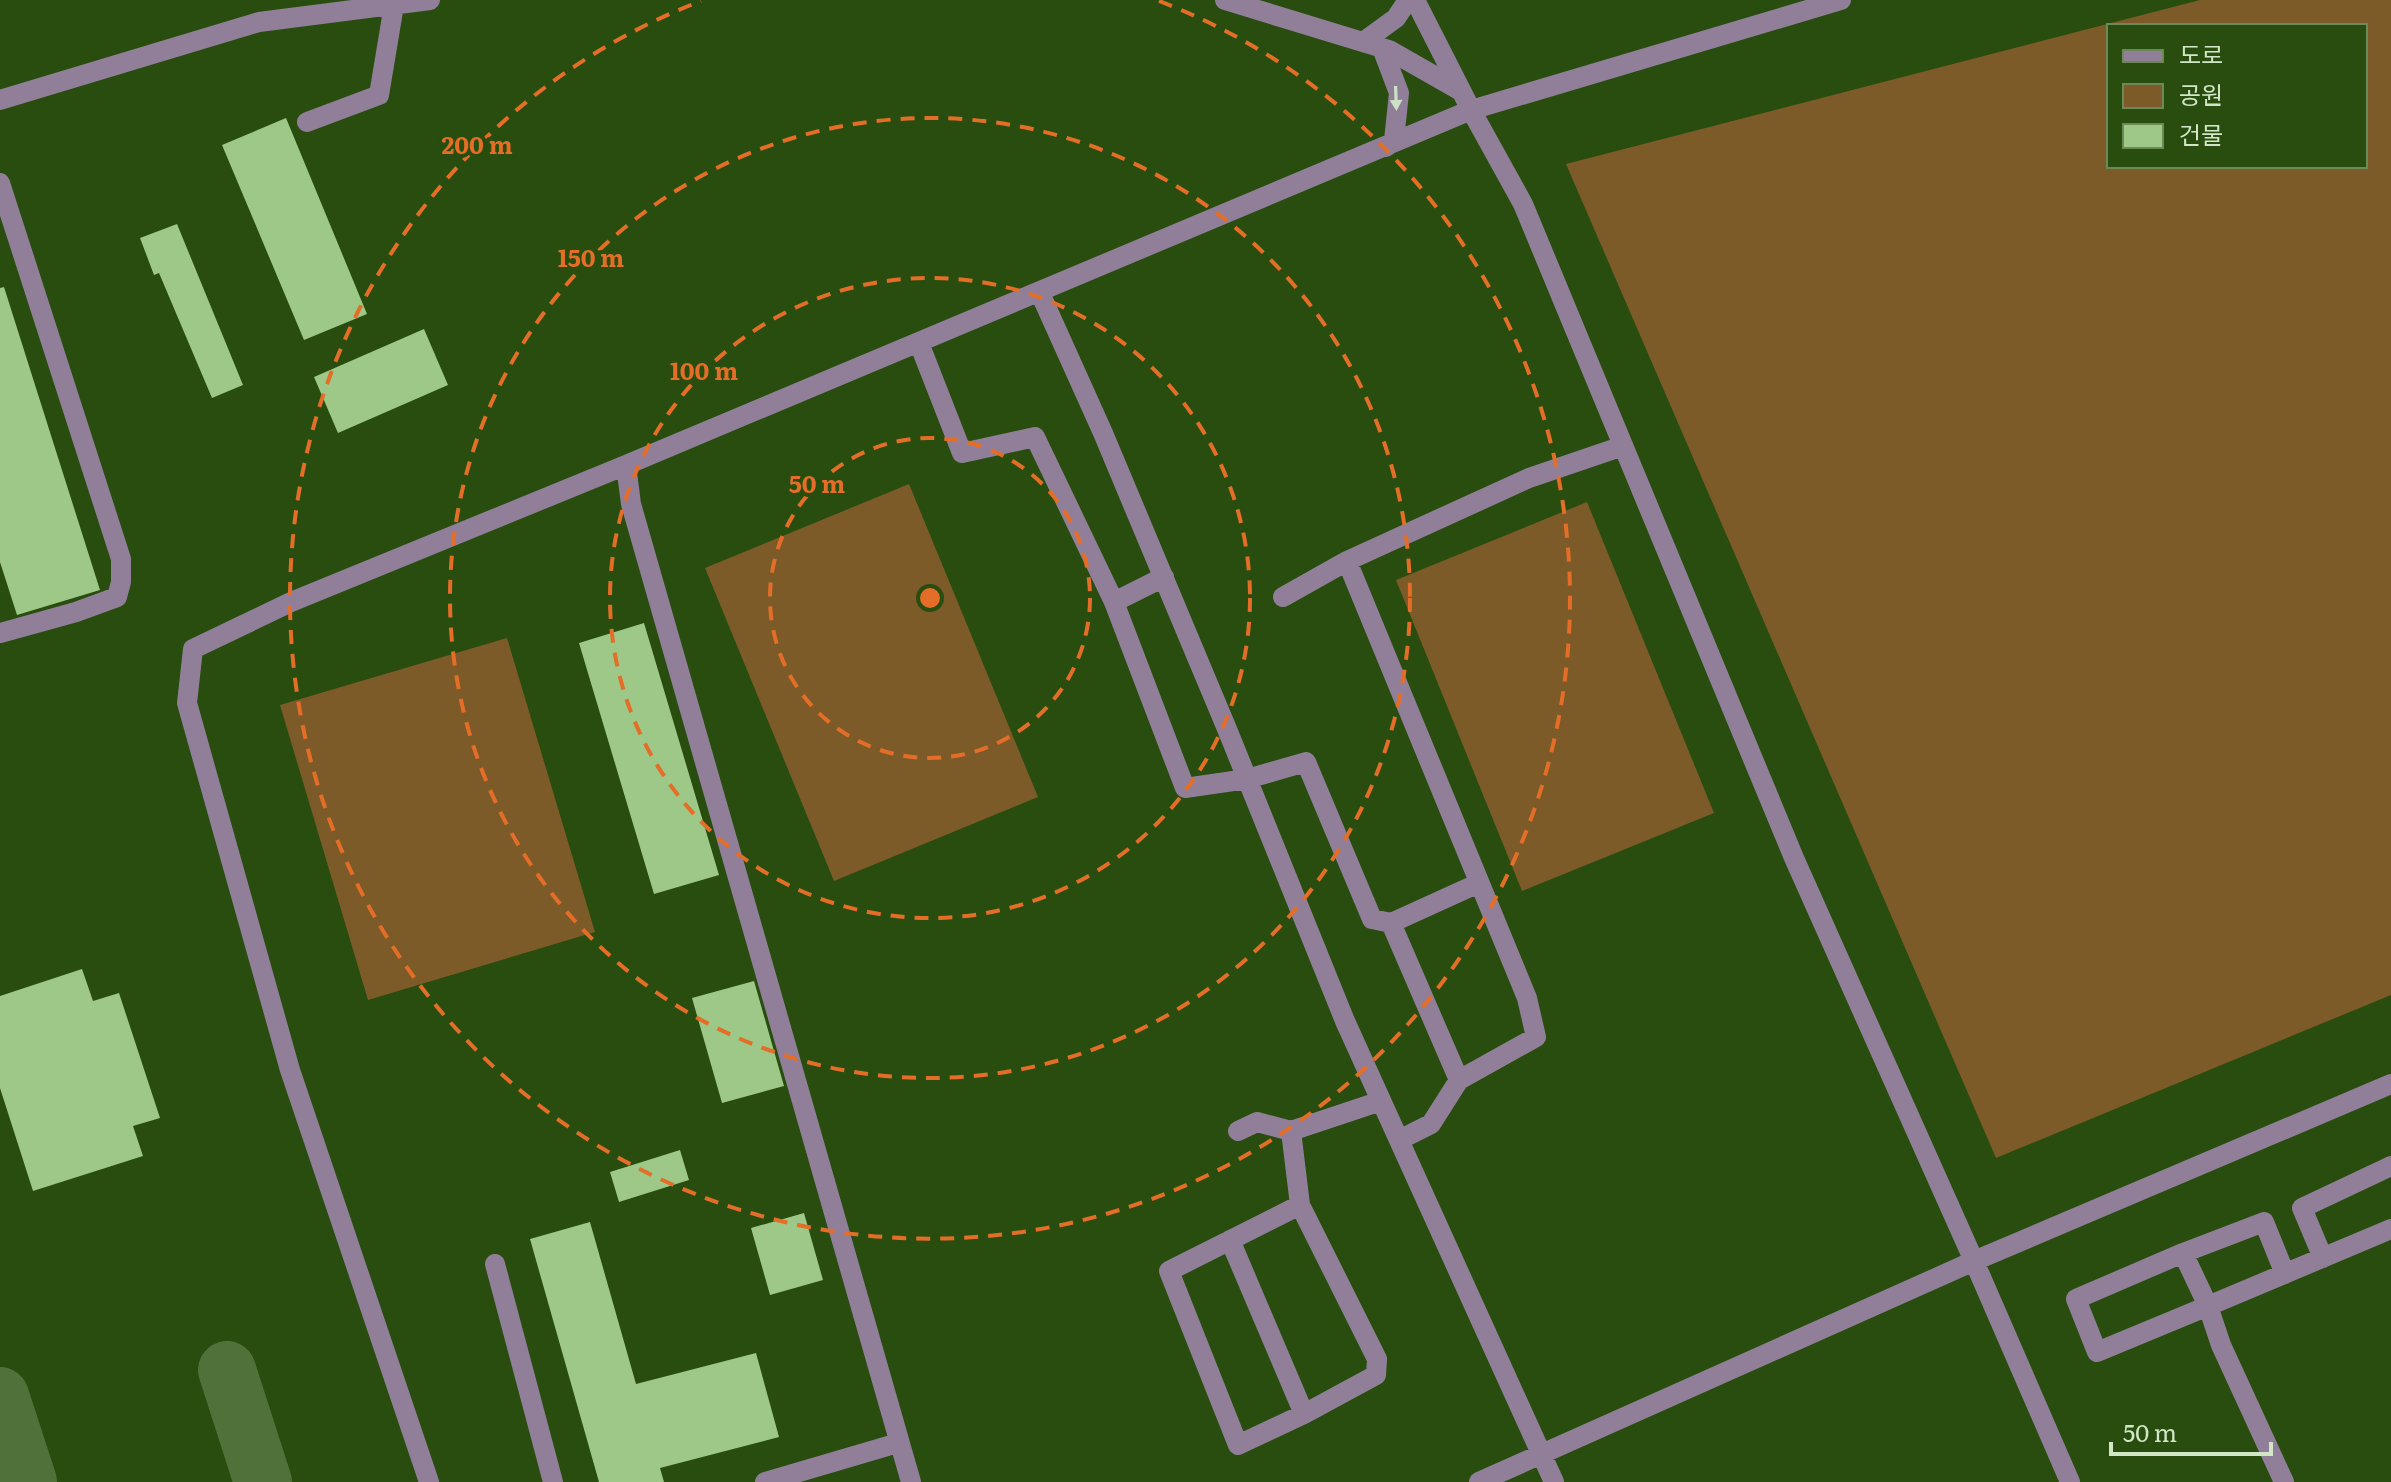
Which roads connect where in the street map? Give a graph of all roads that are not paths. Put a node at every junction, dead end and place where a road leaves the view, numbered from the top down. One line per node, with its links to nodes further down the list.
1 (430, 0): 6 (lane)
2 (1225, 0): 7 (lane)
3 (1408, 0): 7 (lane)
4 (1415, 0): 8 (lane)
5 (1841, 0): 10 (lane)
6 (394, 5): 9 (lane); 11 (lane)
7 (1373, 45): 8 (lane); 12 (lane, one-way to 12)
8 (1461, 91): 10 (lane)
9 (0, 100)
10 (1471, 110): 12 (lane); 16 (lane)
11 (307, 122)
12 (1386, 147): 14 (lane)
13 (0, 183): 22 (lane)
14 (1040, 293): 15 (lane); 19 (lane)
15 (919, 343): 17 (lane); 21 (lane)
16 (1623, 446): 18 (lane); 38 (lane)
17 (626, 465): 43 (lane); 45 (lane)
18 (1347, 561): 20 (lane); 24 (lane)
19 (1164, 577): 21 (lane); 23 (lane)
20 (1283, 597)
21 (1114, 602): 23 (lane)
22 (0, 633)
23 (1247, 779): 25 (lane); 28 (lane)
24 (1479, 883): 25 (lane); 26 (lane)
25 (1391, 923): 26 (lane)
26 (1459, 1080): 31 (lane)
27 (2391, 1084): 38 (lane)
28 (1381, 1101): 30 (lane); 31 (lane)
29 (1238, 1131): 30 (lane)
30 (1291, 1131): 33 (lane)
31 (1399, 1140): 44 (lane)
32 (2391, 1166): 37 (lane)
33 (1300, 1205): 35 (lane); 42 (lane)
34 (2391, 1229): 37 (lane)
35 (1230, 1240): 42 (lane); 42 (lane)
36 (2183, 1253): 40 (lane); 41 (lane); 41 (lane)
37 (2323, 1258): 40 (lane)
38 (1974, 1261): 44 (lane); 51 (lane)
39 (495, 1264): 46 (lane)
40 (2285, 1274): 41 (lane)
41 (2208, 1306): 52 (lane)
42 (1304, 1414)
43 (898, 1443): 47 (lane); 48 (lane)
44 (1542, 1455): 49 (lane); 50 (lane)
45 (429, 1482)
46 (553, 1482)
47 (765, 1482)
48 (911, 1482)
49 (1479, 1482)
50 (1554, 1482)
51 (2070, 1482)
52 (2284, 1482)

